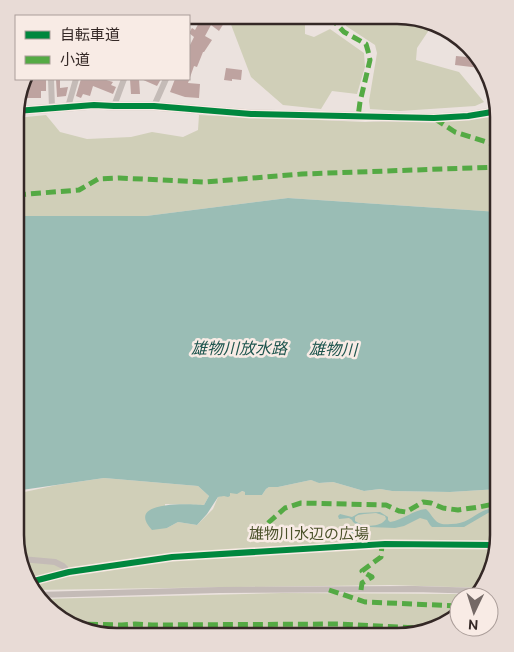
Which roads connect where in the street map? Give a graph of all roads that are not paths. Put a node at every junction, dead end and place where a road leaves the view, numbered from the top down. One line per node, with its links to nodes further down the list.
1 (50, 80): 8 (street)
2 (76, 80): 7 (street)
3 (124, 80): 5 (street)
4 (166, 80): 6 (street)
5 (114, 106): 6 (street); 7 (street)
6 (154, 106): 10 (street)
7 (68, 107): 8 (street)
8 (52, 108): 9 (street)
9 (25, 110)
10 (490, 113)
11 (489, 545): 13 (street)
12 (27, 560): 13 (street)
13 (69, 572): 14 (street)
14 (35, 580)
15 (449, 590): 16 (street)
16 (45, 595)

